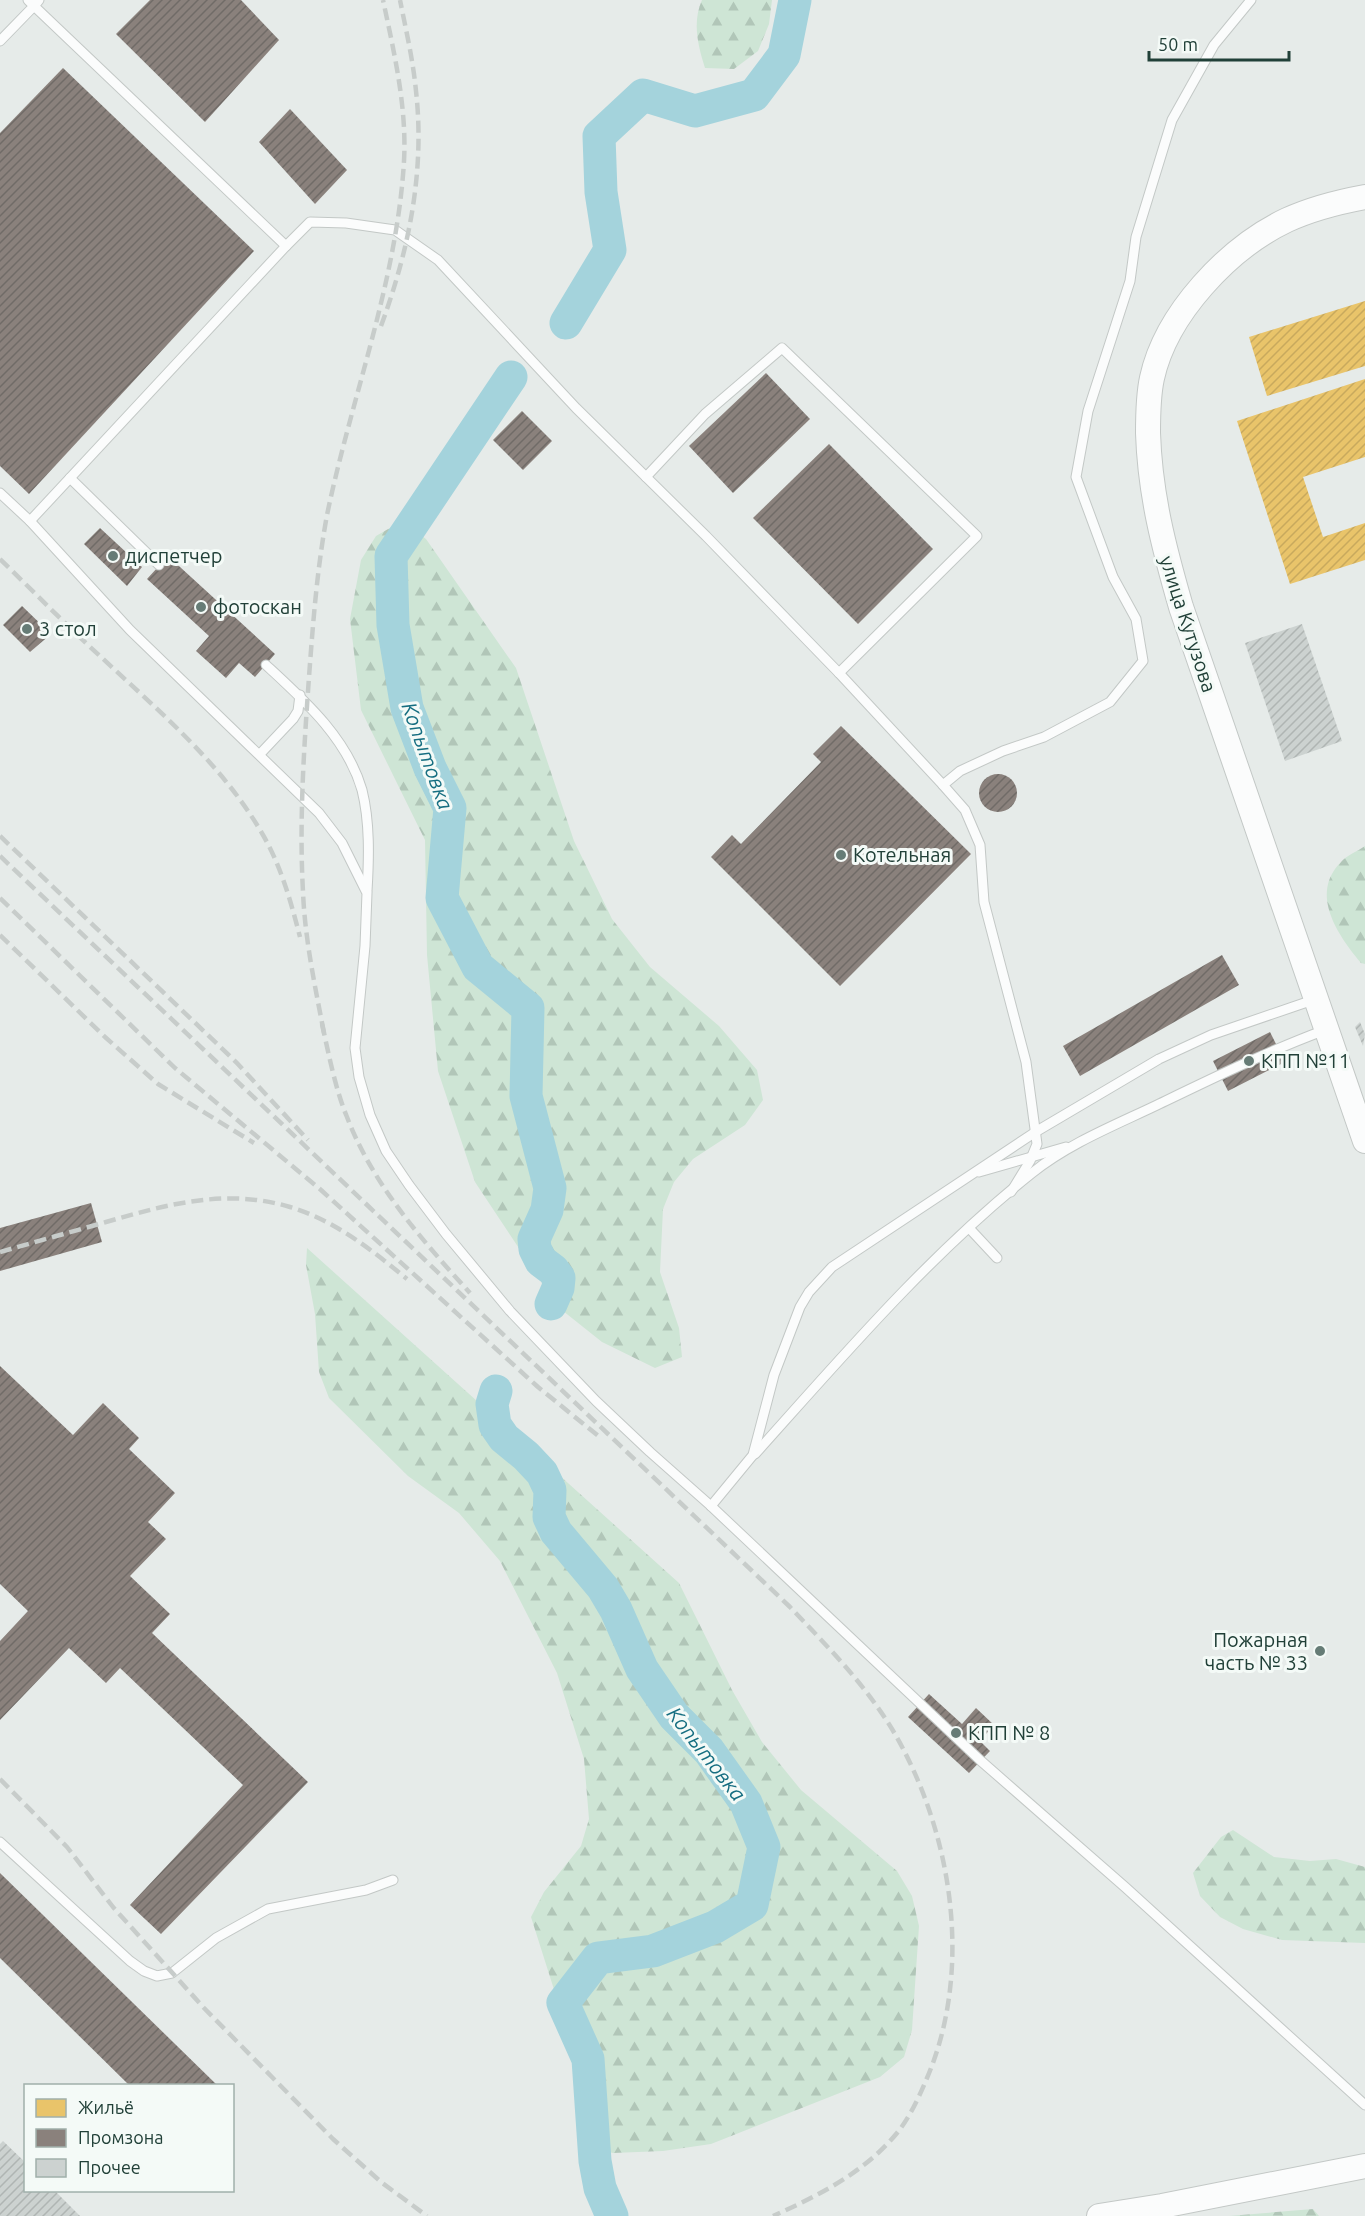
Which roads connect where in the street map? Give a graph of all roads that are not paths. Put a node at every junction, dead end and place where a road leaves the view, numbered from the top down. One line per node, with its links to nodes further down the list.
1 (1251, 0): 15 (lane)
2 (34, 2): 3 (lane); 5 (lane)
3 (0, 41)
4 (1365, 197): 17 (street, улица Кутузова)
5 (286, 246): 6 (lane); 7 (lane)
6 (646, 477): 12 (lane); 12 (lane)
7 (70, 478): 9 (lane); 10 (lane)
8 (0, 493): 9 (lane)
9 (30, 521): 14 (lane)
10 (159, 565)
11 (266, 664): 13 (lane)
12 (839, 673): 15 (lane)
13 (300, 696): 14 (lane); 16 (lane)
14 (260, 754): 16 (lane)
15 (943, 784): 19 (lane)
16 (367, 893): 28 (lane)
17 (1316, 999): 18 (street, улица Кутузова); 19 (lane)
18 (1327, 1029): 20 (street, улица Кутузова); 21 (lane)
19 (1037, 1131): 22 (lane); 23 (lane)
20 (1365, 1141)
21 (1074, 1144): 22 (lane); 24 (lane)
22 (1032, 1157): 23 (lane); 24 (lane)
23 (969, 1175): 27 (lane)
24 (1011, 1192): 25 (lane)
25 (969, 1228): 26 (lane); 27 (lane)
26 (996, 1258)
27 (753, 1455): 28 (lane)
28 (711, 1506): 31 (lane)
29 (0, 1842): 30 (lane)
30 (393, 1880)
31 (1365, 2105)
32 (1365, 2166): 33 (street)
33 (1099, 2216)

